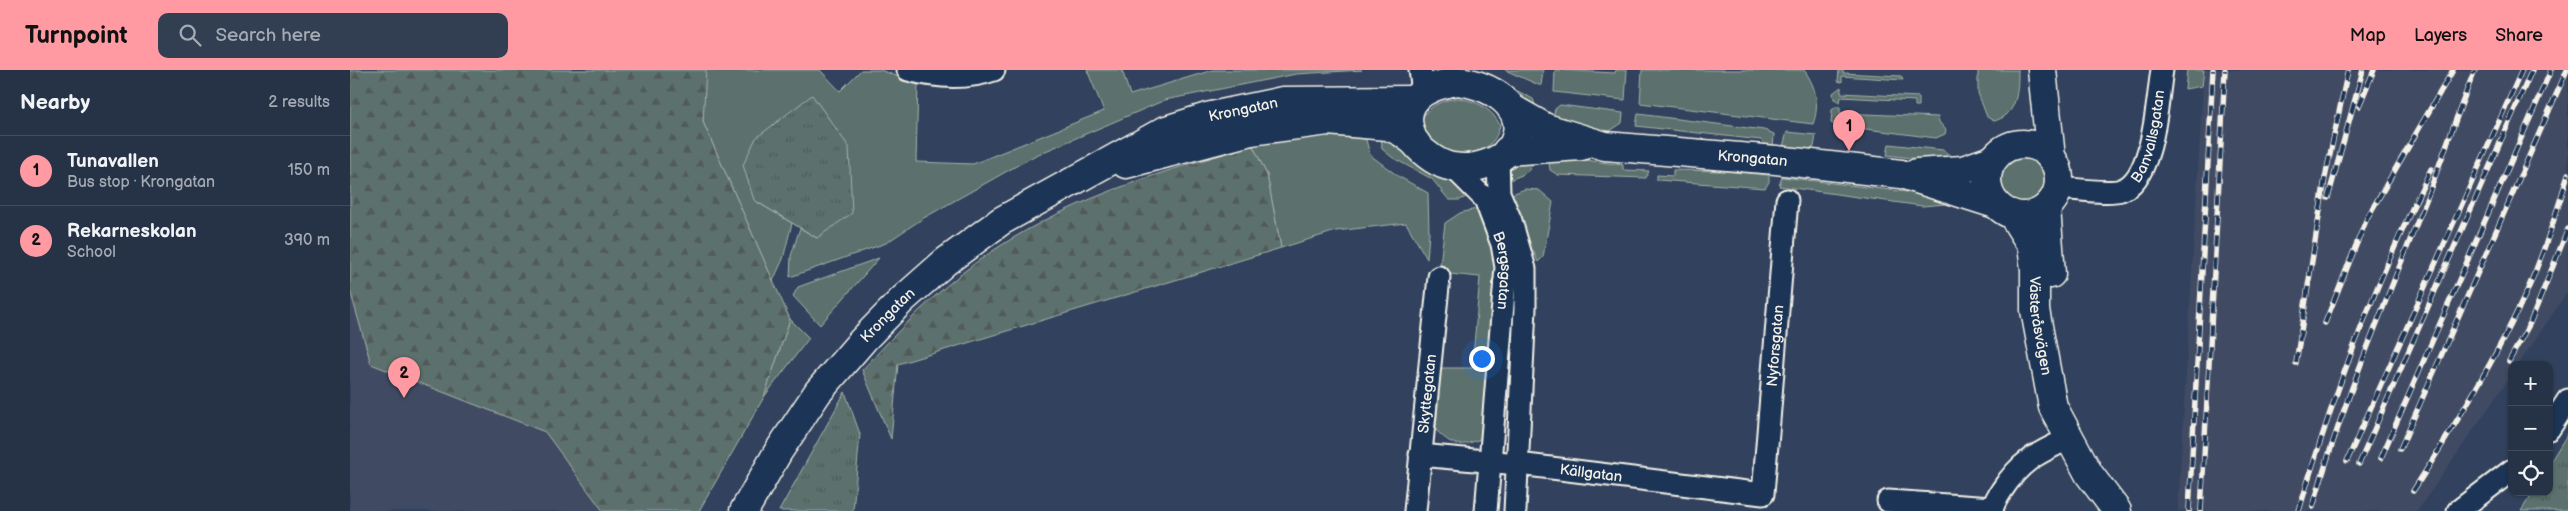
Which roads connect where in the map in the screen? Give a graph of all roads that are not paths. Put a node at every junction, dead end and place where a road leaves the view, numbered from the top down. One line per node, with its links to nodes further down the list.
1 (908, 70): 2 (street)
2 (994, 70)
3 (2041, 70): 9 (street); 12 (street)
4 (2162, 70): 17 (street, Banvallsgatan)
5 (1449, 76): 6 (street); 7 (street)
6 (1419, 87): 8 (street); 16 (street, Krongatan)
7 (1511, 108): 10 (street, Krongatan); 11 (street)
8 (1416, 143): 14 (street); 16 (street, Krongatan)
9 (2023, 144): 12 (street); 13 (street)
10 (1605, 146): 11 (street, Krongatan); 15 (street, Krongatan)
11 (1503, 154): 14 (street); 26 (street, Bergsgatan)
12 (2051, 158): 17 (street)
13 (1992, 160): 15 (street, Krongatan); 19 (street)
14 (1452, 167): 25 (street, Bergsgatan)
15 (1901, 174): 19 (street, Krongatan)
16 (1086, 175): 31 (street, Krongatan)
17 (2053, 198): 19 (street); 23 (street, Västeråsvägen)
18 (1787, 200): 28 (street, Nyforsgatan)
19 (2004, 209): 23 (street, Västeråsvägen)
20 (1439, 277): 24 (street, Skyttegatan)
21 (2568, 400): 22 (street)
22 (2553, 423)
23 (2070, 438): 30 (street); 35 (street, Västeråsvägen)
24 (1420, 455): 25 (street, Källgatan); 32 (street, Skyttegatan)
25 (1491, 462): 26 (street, Källgatan); 33 (street, Bergsgatan)
26 (1518, 464): 28 (street, Källgatan); 34 (street, Bergsgatan)
27 (2508, 473): 36 (street)
28 (1763, 494)
29 (1888, 501): 30 (street)
30 (1992, 509)
31 (744, 511)
32 (1415, 511)
33 (1486, 511)
34 (1515, 511)
35 (2117, 511)
36 (2458, 511)

